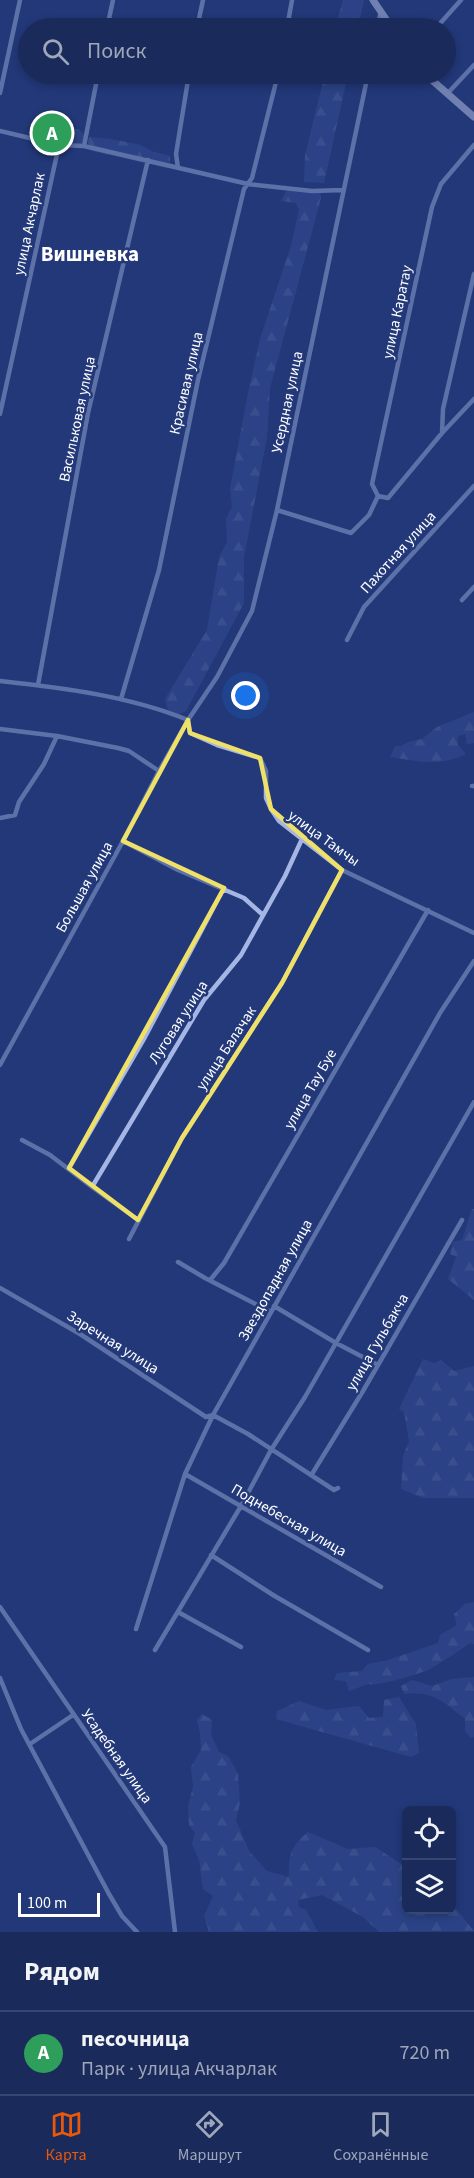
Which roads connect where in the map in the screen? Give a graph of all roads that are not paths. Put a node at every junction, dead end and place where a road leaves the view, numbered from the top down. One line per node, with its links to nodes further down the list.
1 (20, 0): 20 (street)
2 (113, 0): 8 (street)
3 (202, 0): 9 (street)
4 (292, 0): 10 (street)
5 (372, 0): 7 (street)
6 (461, 0): 13 (street)
7 (381, 11): 11 (street); 12 (street)
8 (109, 18)
9 (199, 18)
10 (289, 18)
11 (379, 18)
12 (386, 18)
13 (445, 18)
14 (474, 65): 21 (street)
15 (96, 84): 25 (street)
16 (187, 84): 28 (street)
17 (276, 84): 29 (street, Красивая улица)
18 (366, 84): 30 (street, Усердная улица)
19 (436, 84): 21 (street)
20 (0, 93)
21 (447, 94): 22 (street)
22 (474, 117)
23 (0, 131): 24 (street)
24 (59, 145): 25 (street); 33 (street, улица Акчарлак)
25 (84, 146): 27 (street)
26 (474, 146): 36 (street, улица Каратау)
27 (148, 160): 28 (street); 42 (street, Васильковая улица)
28 (178, 168): 29 (street)
29 (248, 184): 30 (street); 43 (street, Красивая улица)
30 (343, 190): 37 (street, Усердная улица)
31 (474, 274): 34 (street)
32 (474, 399): 34 (street)
33 (0, 414)
34 (442, 433): 36 (street)
35 (474, 486): 40 (street, Пахотная улица)
36 (378, 496): 37 (street)
37 (277, 510): 44 (street, Усердная улица)
38 (474, 587): 39 (street)
39 (462, 600)
40 (347, 640)
41 (0, 681): 42 (street, улица Тамчы)
42 (38, 685): 43 (street, улица Тамчы)
43 (121, 699): 44 (street, улица Тамчы)
44 (188, 720): 47 (street, Большая улица); 49 (street, улица Тамчы)
45 (0, 729): 46 (street)
46 (57, 736): 47 (street); 48 (street)
47 (159, 771): 50 (street, Большая улица)
48 (0, 818)
49 (302, 839): 51 (street, улица Тамчы); 54 (street, Луговая улица)
50 (123, 841): 52 (street); 57 (street, Большая улица)
51 (342, 870): 53 (street, улица Тамчы); 62 (street, улица Балачак)
52 (224, 888): 54 (street); 60 (street, Луговая улица)
53 (428, 910): 55 (street, улица Тамчы); 66 (street, улица Тау Буе)
54 (263, 915): 61 (street, Луговая улица)
55 (474, 933)
56 (474, 961): 68 (street, Звездопадная улица)
57 (0, 1065)
58 (474, 1102): 69 (street)
59 (22, 1140): 60 (street)
60 (69, 1168): 61 (street)
61 (92, 1187): 62 (street)
62 (138, 1220): 64 (street, улица Балачак)
63 (462, 1220): 70 (street, улица Гульбакча)
64 (129, 1239)
65 (178, 1262): 66 (street)
66 (211, 1280): 68 (street)
67 (0, 1288): 71 (street, Заречная улица)
68 (273, 1309): 69 (street); 71 (street, Звездопадная улица)
69 (336, 1344): 70 (street); 72 (street)
70 (378, 1365): 74 (street, улица Гульбакча)
71 (213, 1415): 72 (street, Заречная улица); 73 (street, Звездопадная улица)
72 (271, 1450): 74 (street, Заречная улица); 76 (street)
73 (185, 1474): 76 (street, Поднебесная улица); 81 (street, Звездопадная улица)
74 (312, 1474): 75 (street, Заречная улица)
75 (338, 1488)
76 (241, 1506): 77 (street); 78 (street, Поднебесная улица)
77 (211, 1556): 80 (street); 84 (street)
78 (381, 1587)
79 (0, 1607): 86 (street, Усадебная улица)
80 (178, 1612): 82 (street); 83 (street)
81 (136, 1629)
82 (241, 1647)
83 (155, 1650)
84 (368, 1650)
85 (0, 1678): 87 (street)
86 (74, 1714): 87 (street); 89 (street, Усадебная улица)
87 (30, 1744): 88 (street)
88 (137, 1932)
89 (175, 1932)

